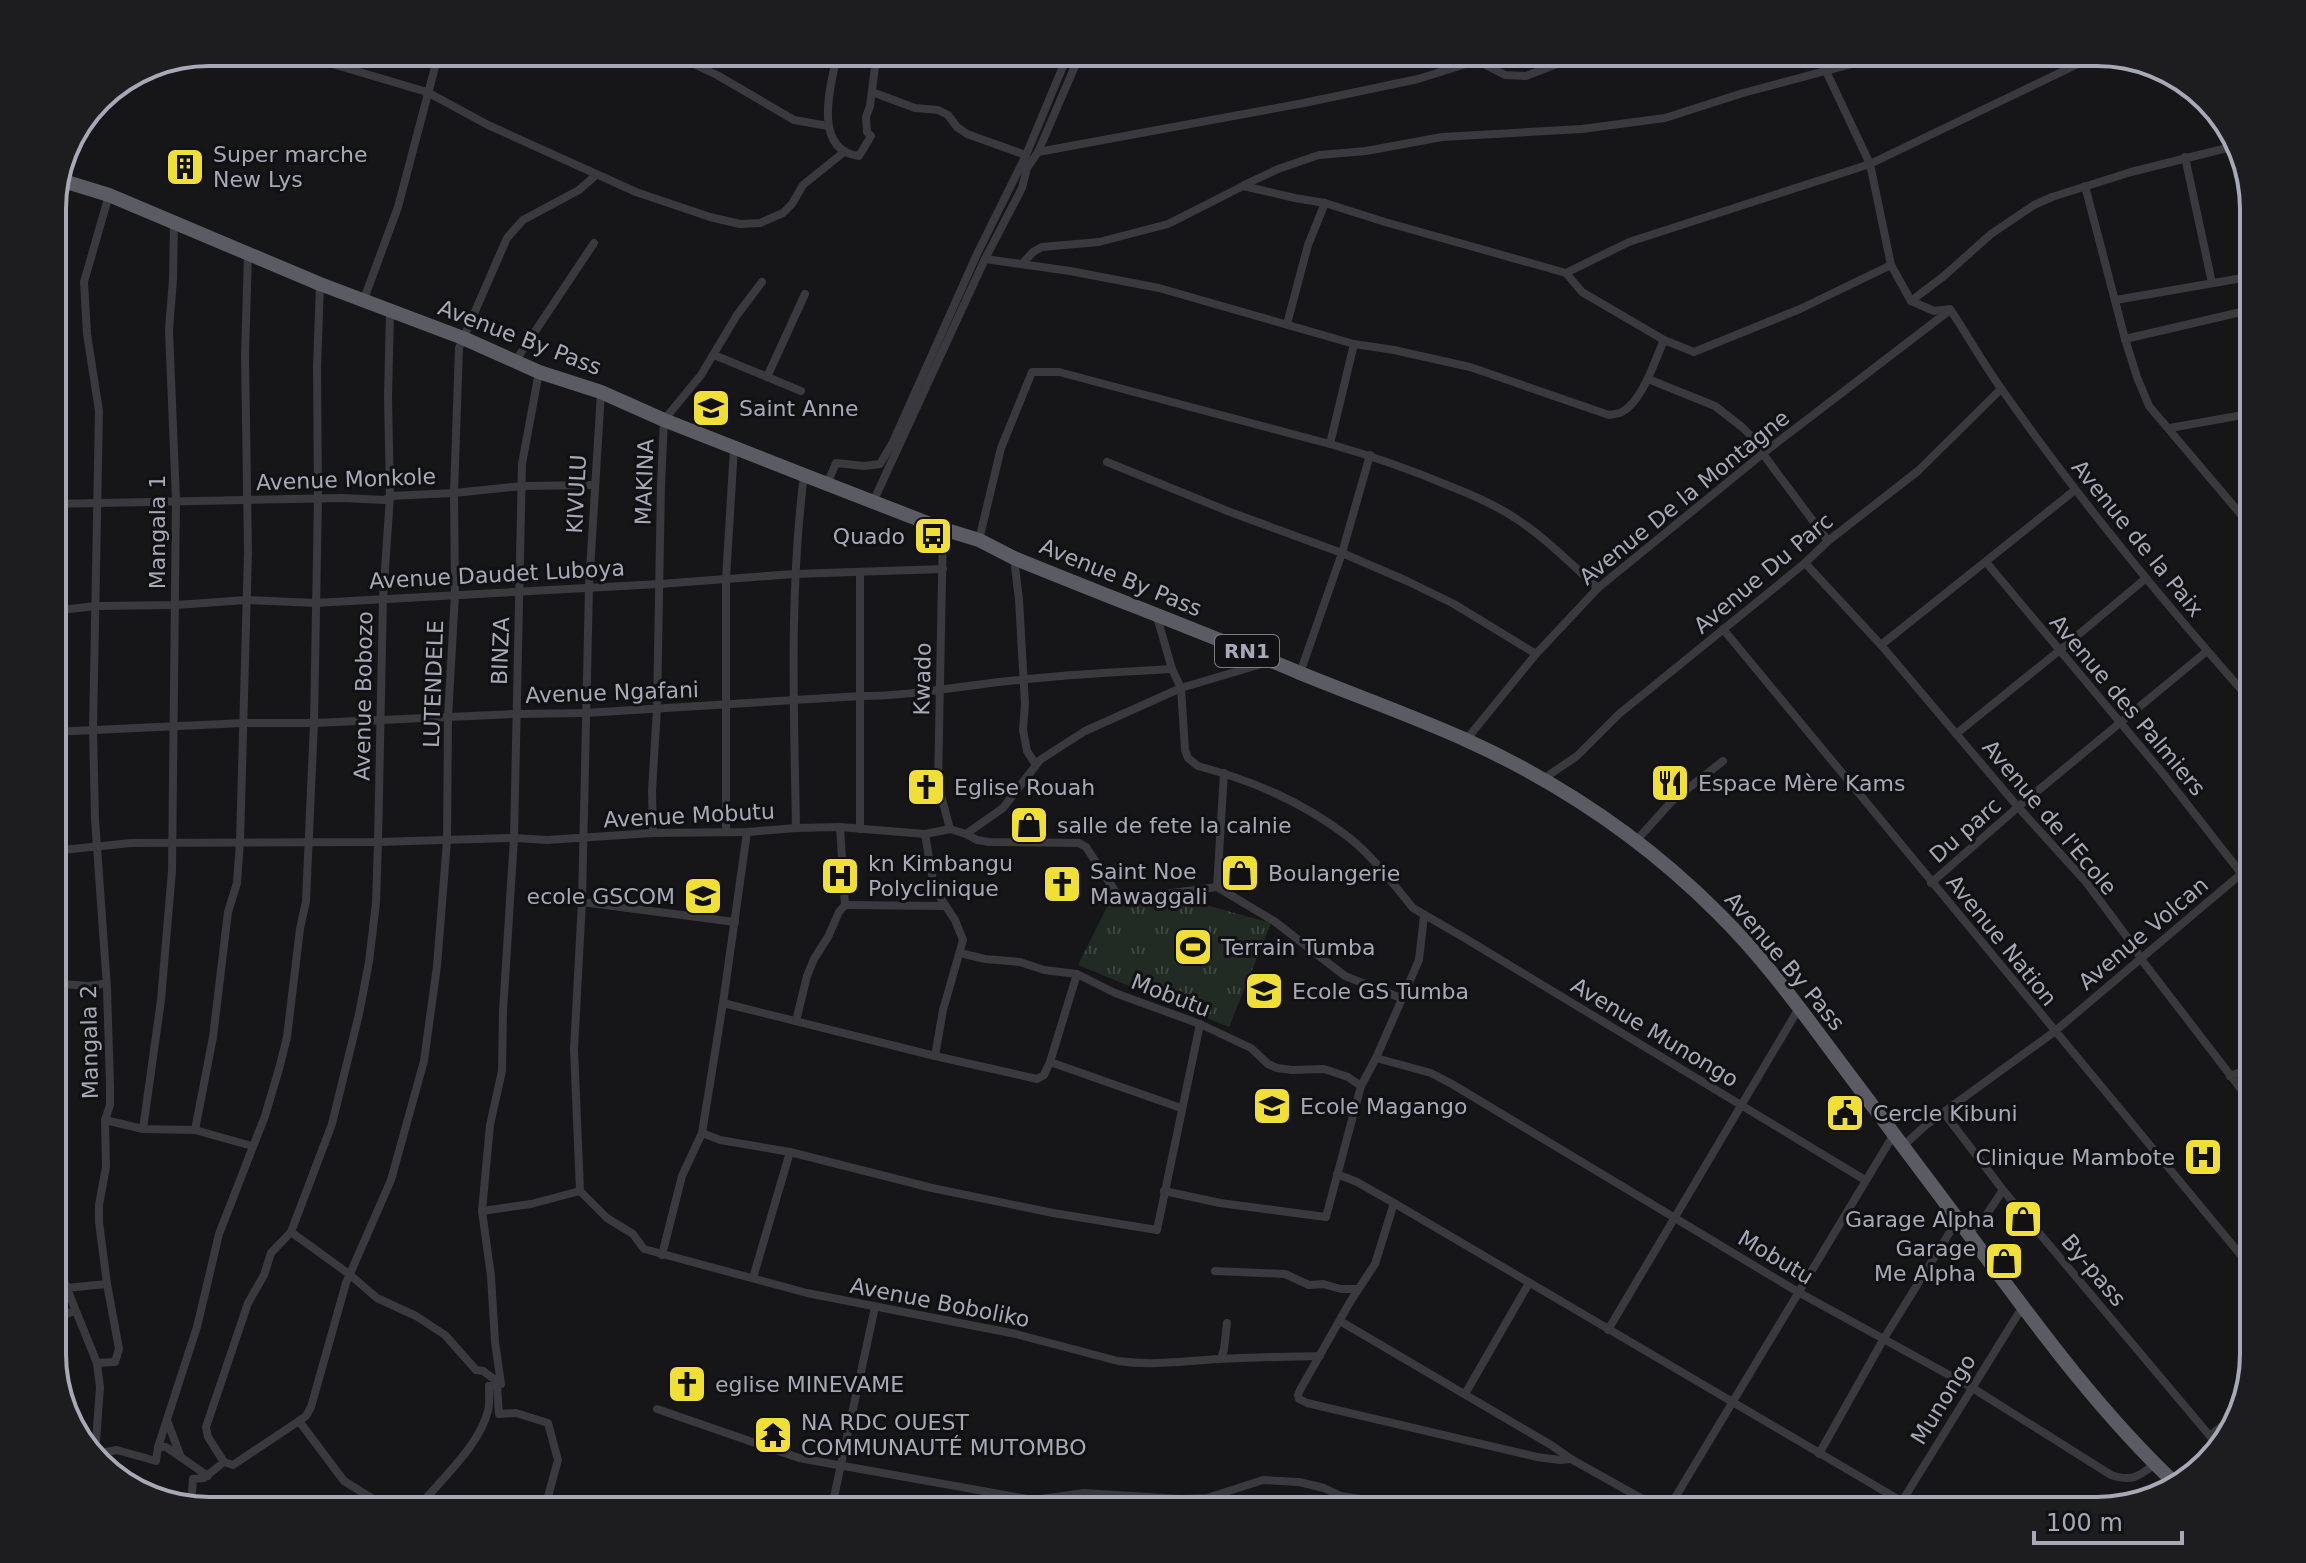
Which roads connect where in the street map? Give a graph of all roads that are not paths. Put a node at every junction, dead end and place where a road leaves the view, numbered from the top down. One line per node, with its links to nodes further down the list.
1 (339, 66): 15 (street)
2 (435, 66): 15 (street)
3 (698, 66): 17 (street)
4 (835, 66): 17 (street)
5 (875, 66): 16 (street)
6 (1063, 66): 21 (street)
7 (1075, 66): 20 (street)
8 (1462, 66): 20 (street)
9 (1485, 66): 10 (street)
10 (1552, 66)
11 (1825, 66): 14 (street)
12 (1843, 66): 14 (street)
13 (2074, 66): 23 (street)
14 (1827, 70): 23 (street); 26 (street)
15 (427, 92): 24 (street); 42 (street)
16 (872, 92): 19 (street); 21 (street)
17 (828, 126): 19 (street)
18 (2226, 148): 22 (street)
19 (844, 152): 24 (street)
20 (1038, 152): 33 (street)
21 (1026, 155): 70 (street)
22 (2185, 157): 27 (street); 39 (street)
23 (1870, 164): 35 (street); 36 (street)
24 (596, 175): 49 (street, LUTENDELE)
25 (69, 183): 28 (highway, Avenue By Pass / RN1)
26 (1243, 186): 29 (street); 34 (street)
27 (2085, 186): 43 (street); 44 (street)
28 (109, 195): 30 (highway, Avenue By Pass / RN1); 80 (street, Mangala 2)
29 (1325, 203): 36 (street); 48 (street)
30 (174, 222): 32 (highway, Avenue By Pass / RN1); 77 (street, Mangala 1)
31 (594, 243): 54 (street)
32 (248, 254): 40 (highway, Avenue By Pass / RN1); 78 (street)
33 (985, 259): 34 (street); 79 (street)
34 (1022, 264): 48 (street)
35 (1891, 265): 44 (street); 51 (street)
36 (1566, 273): 51 (street)
37 (2240, 278): 39 (street)
38 (762, 282): 53 (street)
39 (2212, 283): 43 (street)
40 (320, 284): 42 (highway, Avenue By Pass / RN1); 76 (street)
41 (805, 294): 56 (street)
42 (364, 299): 46 (highway, Avenue By Pass / RN1)
43 (2116, 300): 50 (street)
44 (1911, 301): 45 (street)
45 (1950, 309): 58 (street, Avenue de la Paix); 66 (street, Avenue De la Montagne)
46 (390, 311): 49 (highway, Avenue By Pass / RN1); 75 (street, Avenue Bobozo)
47 (2240, 312): 50 (street)
48 (1287, 324): 52 (street)
49 (463, 338): 54 (highway, Avenue By Pass / RN1); 74 (street, LUTENDELE)
50 (2125, 339): 63 (street)
51 (1664, 340): 57 (street)
52 (1354, 344): 57 (street); 64 (street)
53 (714, 355): 56 (street); 62 (street)
54 (516, 360): 55 (highway, Avenue By Pass / RN1)
55 (539, 372): 60 (highway, Avenue By Pass / RN1); 72 (street, BINZA)
56 (767, 377): 59 (street)
57 (1648, 379): 66 (street)
58 (2001, 389): 73 (street, Avenue de la Paix); 85 (street, Avenue Du Parc)
59 (801, 391)
60 (601, 392): 62 (highway, Avenue By Pass / RN1); 71 (street, KIVULU)
61 (2240, 416): 63 (street)
62 (664, 420): 65 (highway, Avenue By Pass / RN1); 95 (street, MAKINA)
63 (2170, 428): 82 (street)
64 (1330, 444): 67 (street); 84 (street)
65 (734, 447): 69 (highway, Avenue By Pass / RN1); 93 (street)
66 (1764, 453): 85 (street); 97 (street, Avenue De la Montagne)
67 (1370, 455): 86 (street); 97 (street)
68 (1107, 462): 86 (street)
69 (804, 475): 70 (highway, Avenue By Pass / RN1); 91 (street)
70 (827, 484): 79 (highway, Avenue By Pass / RN1)
71 (593, 485): 72 (street, Avenue Monkole); 96 (street, KIVULU)
72 (522, 486): 74 (street, Avenue Monkole); 98 (street, BINZA)
73 (2075, 490): 88 (street); 94 (street, Avenue de la Paix)
74 (454, 493): 75 (street, Avenue Monkole); 99 (street, LUTENDELE)
75 (390, 496): 76 (street, Avenue Monkole); 100 (street, Avenue Bobozo)
76 (318, 498): 78 (street, Avenue Monkole); 102 (street)
77 (176, 500): 78 (street, Avenue Monkole); 80 (street, Avenue Monkole); 103 (street, Mangala 1)
78 (248, 500): 101 (street)
79 (873, 502): 83 (highway, Avenue By Pass / RN1)
80 (99, 503): 81 (street, Avenue Monkole); 104 (street, Mangala 2)
81 (66, 504)
82 (2240, 513)
83 (943, 529): 84 (highway, Avenue By Pass / RN1); 90 (street, Kwado)
84 (979, 540): 87 (highway, Avenue By Pass / RN1)
85 (1828, 541): 89 (street, Avenue Du Parc)
86 (1342, 553): 111 (street); 114 (street)
87 (1014, 558): 106 (highway, Avenue By Pass / RN1); 115 (street)
88 (1986, 562): 108 (street); 109 (street, Avenue des Palmiers)
89 (1805, 563): 107 (street, Avenue Du Parc); 108 (street, Avenue de l'Ecole)
90 (943, 569): 92 (street, Avenue Daudet Luboya); 118 (street, Kwado)
91 (794, 574): 92 (street, Avenue Daudet Luboya); 93 (street, Avenue Daudet Luboya); 120 (street)
92 (860, 574): 119 (street)
93 (726, 579): 95 (street, Avenue Daudet Luboya); 121 (street)
94 (2145, 579): 109 (street); 110 (street, Avenue de la Paix)
95 (659, 584): 96 (street, Avenue Daudet Luboya); 122 (street, MAKINA)
96 (589, 587): 98 (street, Avenue Daudet Luboya); 123 (street, KIVULU)
97 (1598, 588): 111 (street, Avenue De la Montagne)
98 (520, 591): 99 (street, Avenue Daudet Luboya); 124 (street, BINZA)
99 (455, 594): 100 (street, Avenue Daudet Luboya); 125 (street, LUTENDELE)
100 (383, 598): 102 (street, Avenue Daudet Luboya); 126 (street, Avenue Bobozo)
101 (246, 600): 102 (street, Avenue Daudet Luboya); 103 (street, Avenue Daudet Luboya); 127 (street)
102 (315, 603): 128 (street)
103 (176, 605): 104 (street, Avenue Daudet Luboya); 130 (street, Mangala 1)
104 (96, 606): 105 (street, Avenue Daudet Luboya); 131 (street, Mangala 2)
105 (66, 609)
106 (1157, 617): 112 (highway, Avenue By Pass / RN1); 113 (street)
107 (1723, 629): 138 (street, Avenue Du Parc); 161 (street, Avenue Nation)
108 (1881, 645): 133 (street, Avenue de l'Ecole)
109 (2060, 650): 129 (street, Avenue des Palmiers); 133 (street)
110 (2207, 651): 117 (street, Avenue de la Paix); 129 (street, Du parc)
111 (1536, 654): 134 (street, Avenue De la Montagne)
112 (1273, 661): 114 (highway, Avenue By Pass / RN1); 116 (street)
113 (1172, 669): 115 (street, Avenue Ngafani); 116 (street)
114 (1300, 673): 134 (highway, Avenue By Pass / RN1)
115 (1022, 679): 118 (street, Avenue Ngafani); 136 (street)
116 (1181, 688): 136 (street); 137 (street, Avenue Munongo)
117 (2240, 688)
118 (939, 689): 119 (street, Avenue Ngafani); 143 (street, Kwado)
119 (861, 696): 120 (street, Avenue Ngafani); 142 (street)
120 (793, 702): 121 (street, Avenue Ngafani); 141 (street)
121 (726, 705): 122 (street, Avenue Ngafani); 144 (street)
122 (657, 709): 123 (street, Avenue Ngafani); 146 (street, MAKINA)
123 (585, 713): 124 (street, Avenue Ngafani); 150 (street, KIVULU)
124 (516, 714): 125 (street, Avenue Ngafani); 149 (street, BINZA)
125 (448, 717): 126 (street, Avenue Ngafani); 151 (street, LUTENDELE)
126 (380, 721): 128 (street, Avenue Ngafani); 155 (street, Avenue Bobozo)
127 (243, 723): 128 (street, Avenue Ngafani); 130 (street, Avenue Ngafani); 154 (street)
128 (314, 723): 156 (street)
129 (2120, 723): 139 (street, Du parc); 159 (street, Avenue des Palmiers)
130 (175, 727): 131 (street, Avenue Ngafani); 153 (street, Mangala 1)
131 (93, 729): 132 (street, Avenue Ngafani); 157 (street, Mangala 2)
132 (66, 731)
133 (1956, 734): 139 (street, Avenue de l'Ecole)
134 (1466, 740): 138 (highway, Avenue By Pass / RN1)
135 (1723, 761): 152 (street)
136 (1036, 765): 148 (street)
137 (1224, 773): 162 (street); 166 (street, Avenue Munongo)
138 (1543, 779): 152 (highway, Avenue By Pass / RN1)
139 (2018, 807): 161 (street, Du parc); 169 (street, Avenue de l'Ecole)
140 (840, 827): 141 (street, Avenue Mobutu); 142 (street, Avenue Mobutu); 164 (street)
141 (796, 828): 145 (street, Avenue Mobutu)
142 (860, 829): 147 (street, Avenue Mobutu)
143 (950, 829): 147 (street, Avenue Mobutu); 148 (street, Avenue Mobutu)
144 (726, 831): 145 (street, Avenue Mobutu); 146 (street, Avenue Mobutu)
145 (747, 832): 167 (street)
146 (653, 833): 150 (street, Avenue Mobutu)
147 (925, 834): 165 (street)
148 (966, 834): 162 (street, Avenue Mobutu)
149 (514, 838): 150 (street, Avenue Mobutu); 151 (street, Avenue Mobutu); 202 (street, BINZA)
150 (582, 838): 163 (street, KIVULU)
151 (447, 841): 155 (street, Avenue Mobutu); 210 (street, LUTENDELE)
152 (1636, 841): 175 (highway, Avenue By Pass / RN1)
153 (172, 842): 154 (street, Avenue Mobutu); 157 (street, Avenue Mobutu); 190 (street, Mangala 1)
154 (240, 842): 156 (street, Avenue Mobutu); 191 (street)
155 (378, 842): 156 (street, Avenue Mobutu); 205 (street, Avenue Bobozo)
156 (309, 843): 194 (street)
157 (97, 847): 158 (street, Avenue Mobutu); 171 (street, Mangala 2)
158 (66, 850)
159 (2240, 872)
160 (2240, 874): 169 (street, Avenue Volcan)
161 (1931, 883): 178 (street, Avenue Nation)
162 (1217, 887): 173 (street)
163 (582, 902): 167 (street); 199 (street, KIVULU)
164 (845, 905): 165 (street); 176 (street)
165 (944, 906): 168 (street)
166 (1424, 916): 173 (street); 186 (street, Avenue Munongo)
167 (735, 922): 174 (street)
168 (960, 953): 170 (street, Mobutu); 179 (street)
169 (2141, 959): 178 (street, Avenue Volcan); 183 (street, Avenue de l'Ecole)
170 (1077, 974): 177 (street, Mobutu); 181 (street)
171 (106, 983): 172 (street); 189 (street, Mangala 2)
172 (66, 984)
173 (1401, 998): 180 (street)
174 (723, 1003): 176 (street); 192 (street)
175 (1799, 1008): 186 (street); 193 (highway, Avenue By Pass / RN1)
176 (796, 1021): 179 (street)
177 (1200, 1024): 184 (street, Mobutu); 187 (street)
178 (2054, 1032): 188 (street, Avenue Volcan); 207 (street, Avenue Nation)
179 (935, 1056): 181 (street)
180 (1376, 1058): 184 (street); 203 (street, Mobutu)
181 (1050, 1062): 187 (street)
182 (2240, 1072): 183 (street)
183 (2230, 1076): 185 (street, Avenue de l'Ecole)
184 (1361, 1086): 196 (street)
185 (2240, 1088)
186 (1740, 1104): 197 (street, Avenue Munongo); 203 (street)
187 (1181, 1108): 200 (street)
188 (1944, 1113): 193 (street, Avenue Volcan); 198 (street, By-pass)
189 (105, 1120): 190 (street); 213 (street, Mangala 2)
190 (143, 1129): 191 (street)
191 (195, 1130): 194 (street)
192 (702, 1133): 195 (street); 208 (street)
193 (1898, 1140): 197 (street, Avenue Volcan); 204 (highway, Avenue By Pass / RN1)
194 (252, 1146): 233 (street)
195 (790, 1152): 200 (street); 211 (street)
196 (1337, 1174): 200 (street); 201 (street)
197 (1865, 1180): 216 (street, Avenue Volcan)
198 (2003, 1190): 206 (street); 235 (street, By-pass)
199 (580, 1191): 202 (street); 208 (street, Avenue Boboliko)
200 (1164, 1191)
201 (1394, 1203): 212 (street); 215 (street)
202 (482, 1211): 210 (street, BINZA)
203 (1676, 1218): 216 (street, Mobutu); 223 (street)
204 (1958, 1219): 206 (highway, Avenue By Pass / RN1); 224 (street)
205 (291, 1232): 210 (street); 242 (street, Avenue Bobozo)
206 (1969, 1233): 217 (highway, Avenue By Pass / RN1)
207 (2240, 1254)
208 (662, 1255): 211 (street, Avenue Boboliko)
209 (1215, 1271): 215 (street)
210 (349, 1274): 232 (street, LUTENDELE)
211 (753, 1278): 218 (street, Avenue Boboliko)
212 (1529, 1283): 223 (street); 229 (street)
213 (107, 1284): 214 (street); 227 (street, Mangala 2)
214 (66, 1288): 219 (street)
215 (1358, 1289): 221 (street)
216 (1798, 1292): 224 (street, Mobutu); 230 (street, Avenue Volcan)
217 (2023, 1306): 228 (street, Munongo); 243 (highway, Avenue By Pass / RN1)
218 (875, 1307): 226 (street, Avenue Boboliko); 244 (street)
219 (75, 1311): 220 (street); 227 (street)
220 (66, 1314)
221 (1340, 1321): 225 (street); 229 (street)
222 (1227, 1323): 226 (street)
223 (1608, 1330): 230 (street)
224 (1883, 1340): 228 (street, Mobutu); 239 (street)
225 (1320, 1356): 226 (street, Avenue Boboliko); 241 (street)
226 (1221, 1359)
227 (97, 1363): 236 (street)
228 (1971, 1387): 243 (street, Mobutu); 260 (street, Munongo)
229 (1465, 1394): 241 (street)
230 (1732, 1403): 239 (street); 258 (street, Avenue Volcan)
231 (657, 1409): 244 (street)
232 (299, 1421): 242 (street); 248 (street)
233 (167, 1422): 237 (street); 240 (street)
234 (2218, 1429): 235 (street)
235 (2211, 1435)
236 (96, 1441)
237 (158, 1447): 238 (street); 240 (street)
238 (106, 1452)
239 (1819, 1454): 259 (street)
240 (180, 1455): 245 (street)
241 (1571, 1459): 257 (street)
242 (224, 1462): 245 (street)
243 (2155, 1464): 246 (highway, Avenue By Pass / RN1)
244 (841, 1465): 251 (street); 252 (street)
245 (208, 1476): 247 (street)
246 (2169, 1477)
247 (190, 1496)
248 (365, 1497)
249 (429, 1497): 250 (street)
250 (548, 1497)
251 (834, 1497)
252 (1017, 1497)
253 (1055, 1497): 254 (street)
254 (1149, 1497)
255 (1204, 1497): 256 (street)
256 (1348, 1497)
257 (1640, 1497)
258 (1675, 1497)
259 (1894, 1497)
260 (1903, 1497)

